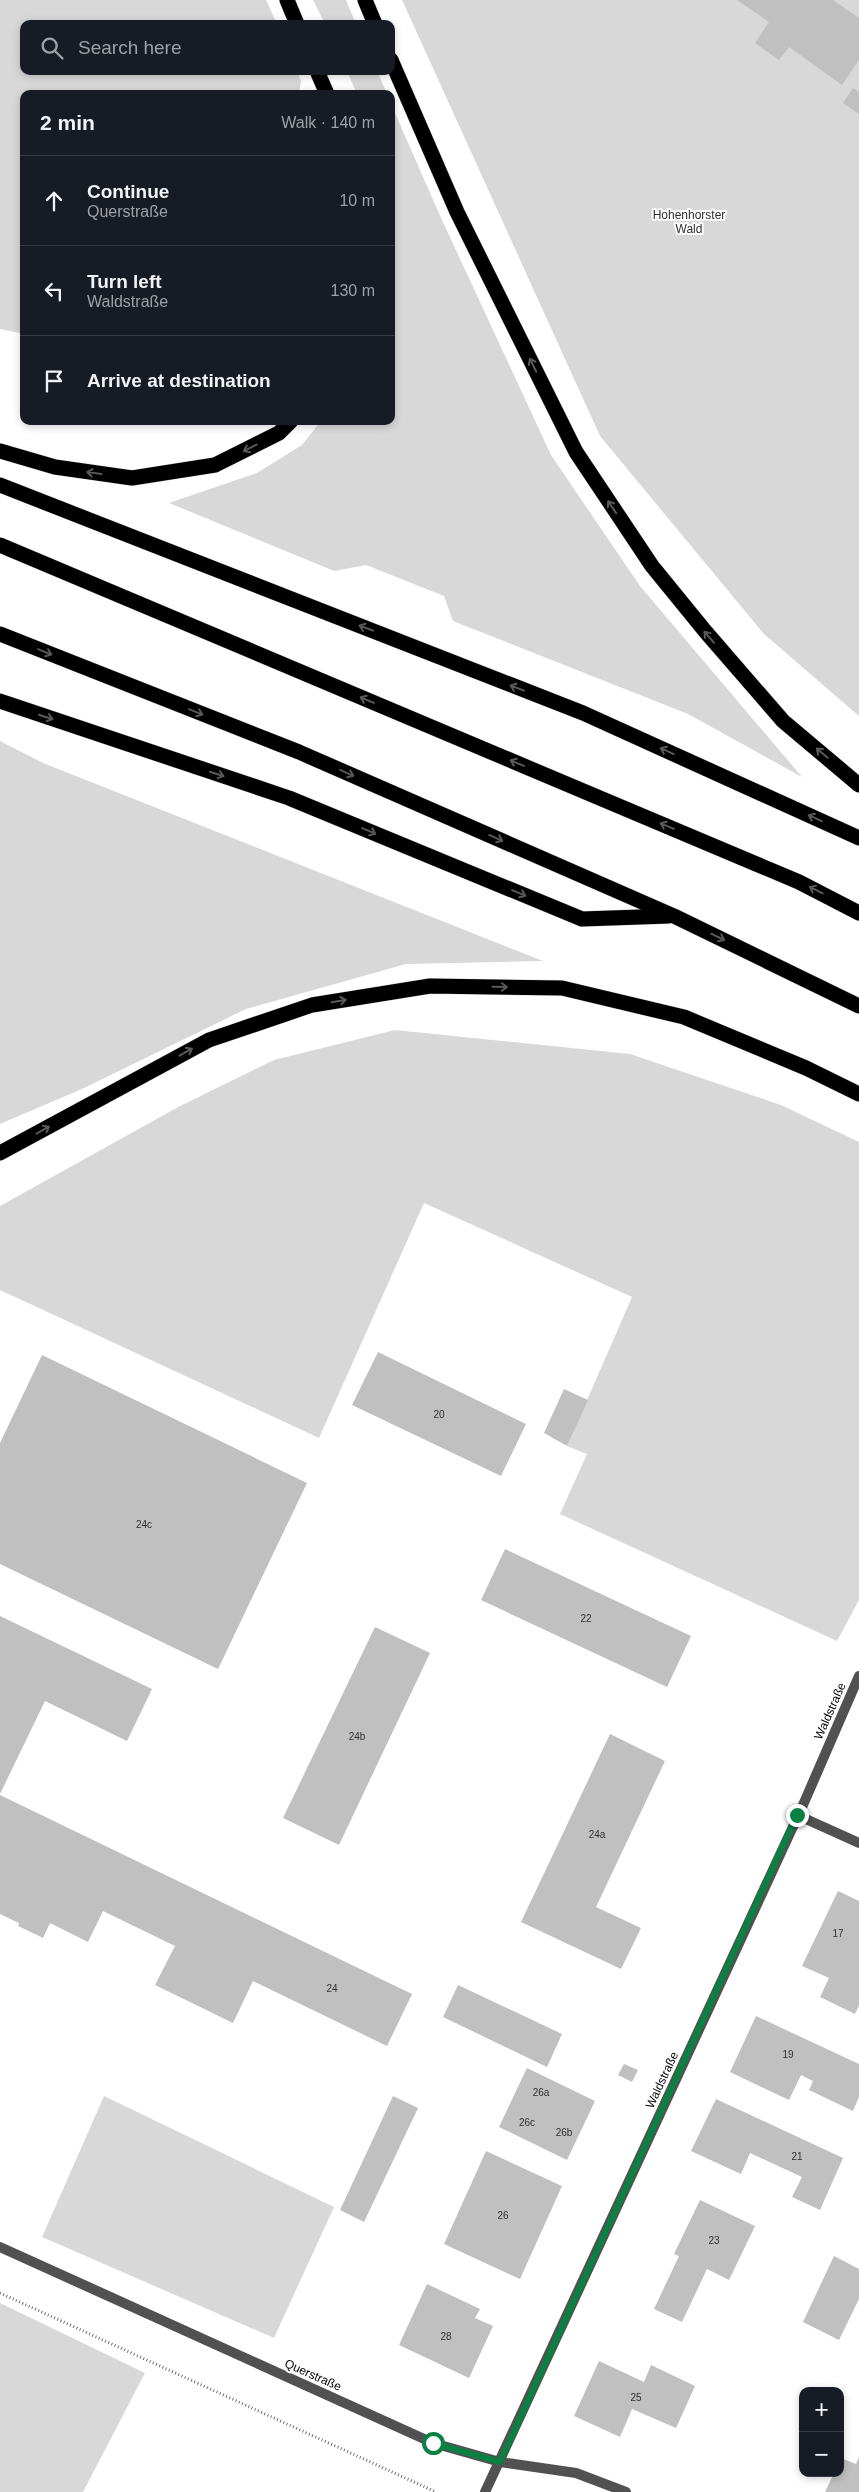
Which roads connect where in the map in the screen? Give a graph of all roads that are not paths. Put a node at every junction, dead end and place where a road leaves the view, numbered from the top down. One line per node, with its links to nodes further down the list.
1 (288, 0): 3 (highway)
2 (365, 0): 4 (highway)
3 (296, 20)
4 (373, 20)
5 (395, 69): 14 (highway, one-way to 5)
6 (319, 75): 7 (highway)
7 (325, 90)
8 (287, 425): 9 (highway, one-way to 9)
9 (0, 451)
10 (0, 485): 15 (highway, one-way to 10)
11 (0, 545): 16 (highway, one-way to 11)
12 (0, 634): 17 (highway, one-way to 17)
13 (0, 701): 17 (highway, one-way to 17)
14 (859, 785)
15 (859, 838)
16 (859, 913)
17 (674, 916): 18 (highway, one-way to 18)
18 (859, 1006)
19 (859, 1094): 20 (highway, one-way to 19)
20 (0, 1153)
21 (859, 1676): 22 (street, Waldstraße)
22 (797, 1815): 23 (street); 25 (street, Waldstraße)
23 (859, 1843)
24 (0, 2247): 25 (street, Querstraße)
25 (500, 2462): 26 (street, Waldstraße); 27 (street, Querstraße)
26 (485, 2492)
27 (626, 2492)

